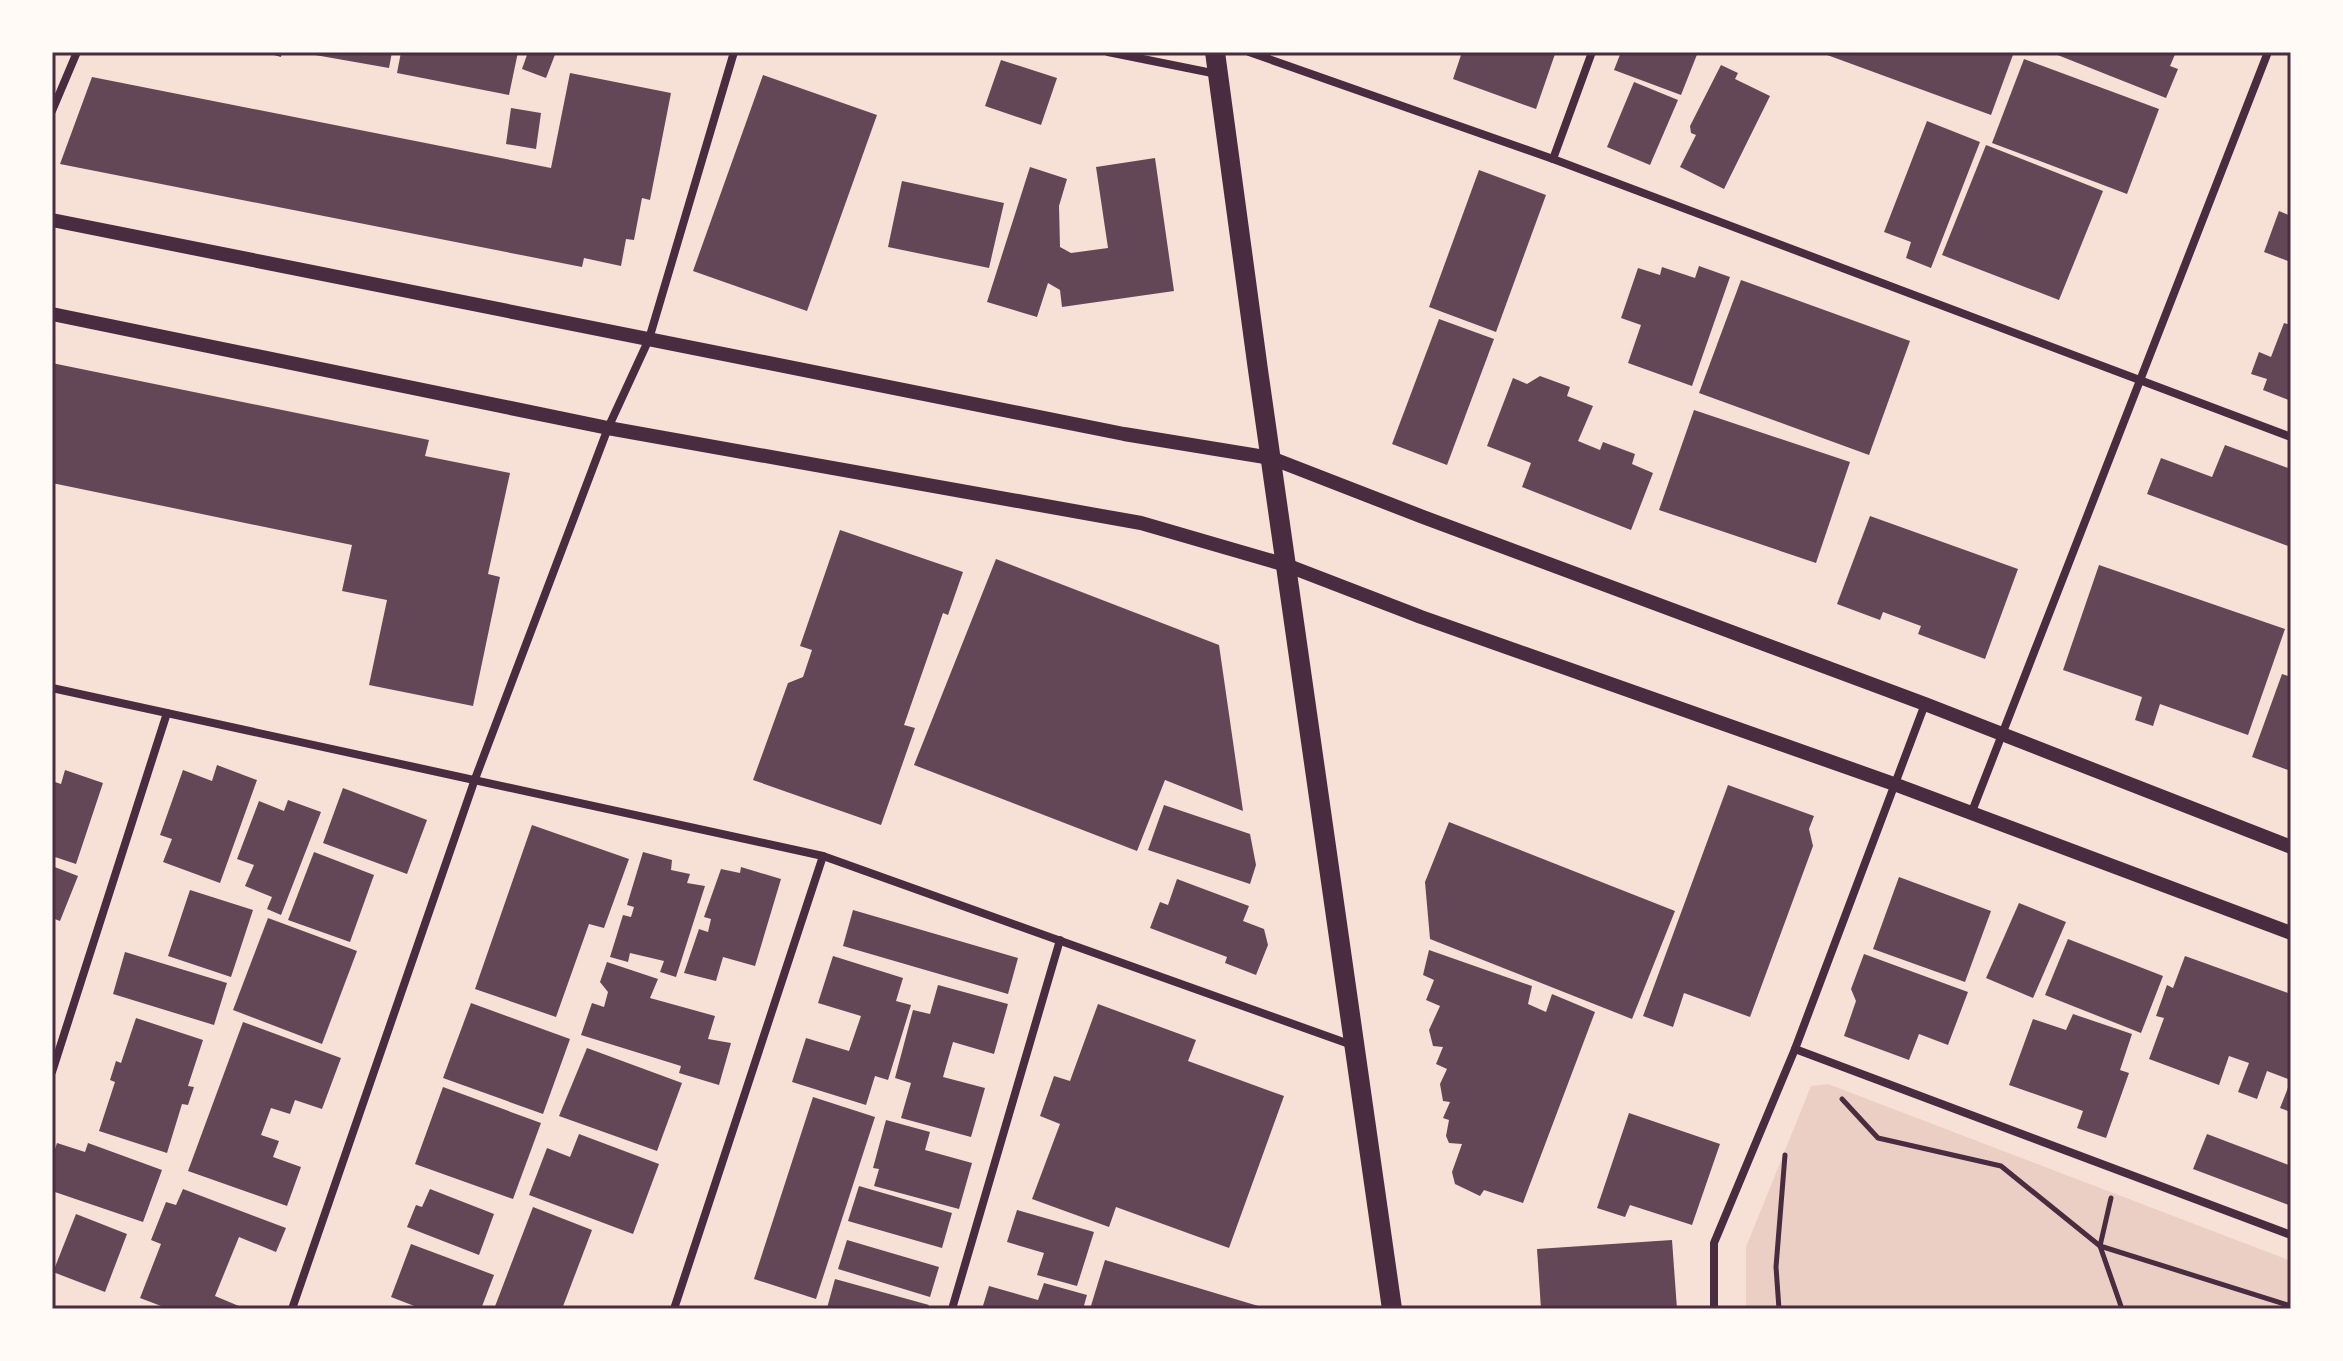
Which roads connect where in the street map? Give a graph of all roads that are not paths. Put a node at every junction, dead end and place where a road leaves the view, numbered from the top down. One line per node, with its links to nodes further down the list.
1 (77, 52): 9 (street)
2 (734, 52): 13 (street)
3 (1108, 52): 8 (street)
4 (1215, 52): 8 (main road)
5 (1249, 52): 10 (street)
6 (1592, 52): 10 (street)
7 (2268, 52): 14 (street)
8 (1218, 74): 17 (main road)
9 (52, 111)
10 (1553, 159): 14 (street)
11 (52, 220): 13 (street)
12 (52, 314): 15 (street)
13 (649, 339): 15 (street); 17 (street)
14 (2139, 379): 16 (street); 22 (street)
15 (608, 428): 18 (street); 23 (street)
16 (2291, 437)
17 (1271, 458): 18 (main road); 20 (street)
18 (1286, 565): 24 (street); 30 (main road)
19 (52, 688): 21 (street)
20 (1925, 704): 22 (street); 24 (street)
21 (167, 713): 23 (street); 32 (street)
22 (2001, 734): 25 (street); 26 (street)
23 (475, 779): 27 (street); 34 (street)
24 (1894, 784): 25 (street); 31 (street)
25 (1971, 814): 28 (street)
26 (2291, 847)
27 (823, 856): 29 (street); 35 (street)
28 (2291, 933)
29 (1060, 940): 30 (street); 36 (street)
30 (1355, 1046): 37 (main road)
31 (1795, 1049): 33 (street); 38 (street)
32 (52, 1072)
33 (2291, 1235)
34 (292, 1309)
35 (674, 1309)
36 (952, 1309)
37 (1392, 1309)
38 (1714, 1309)

